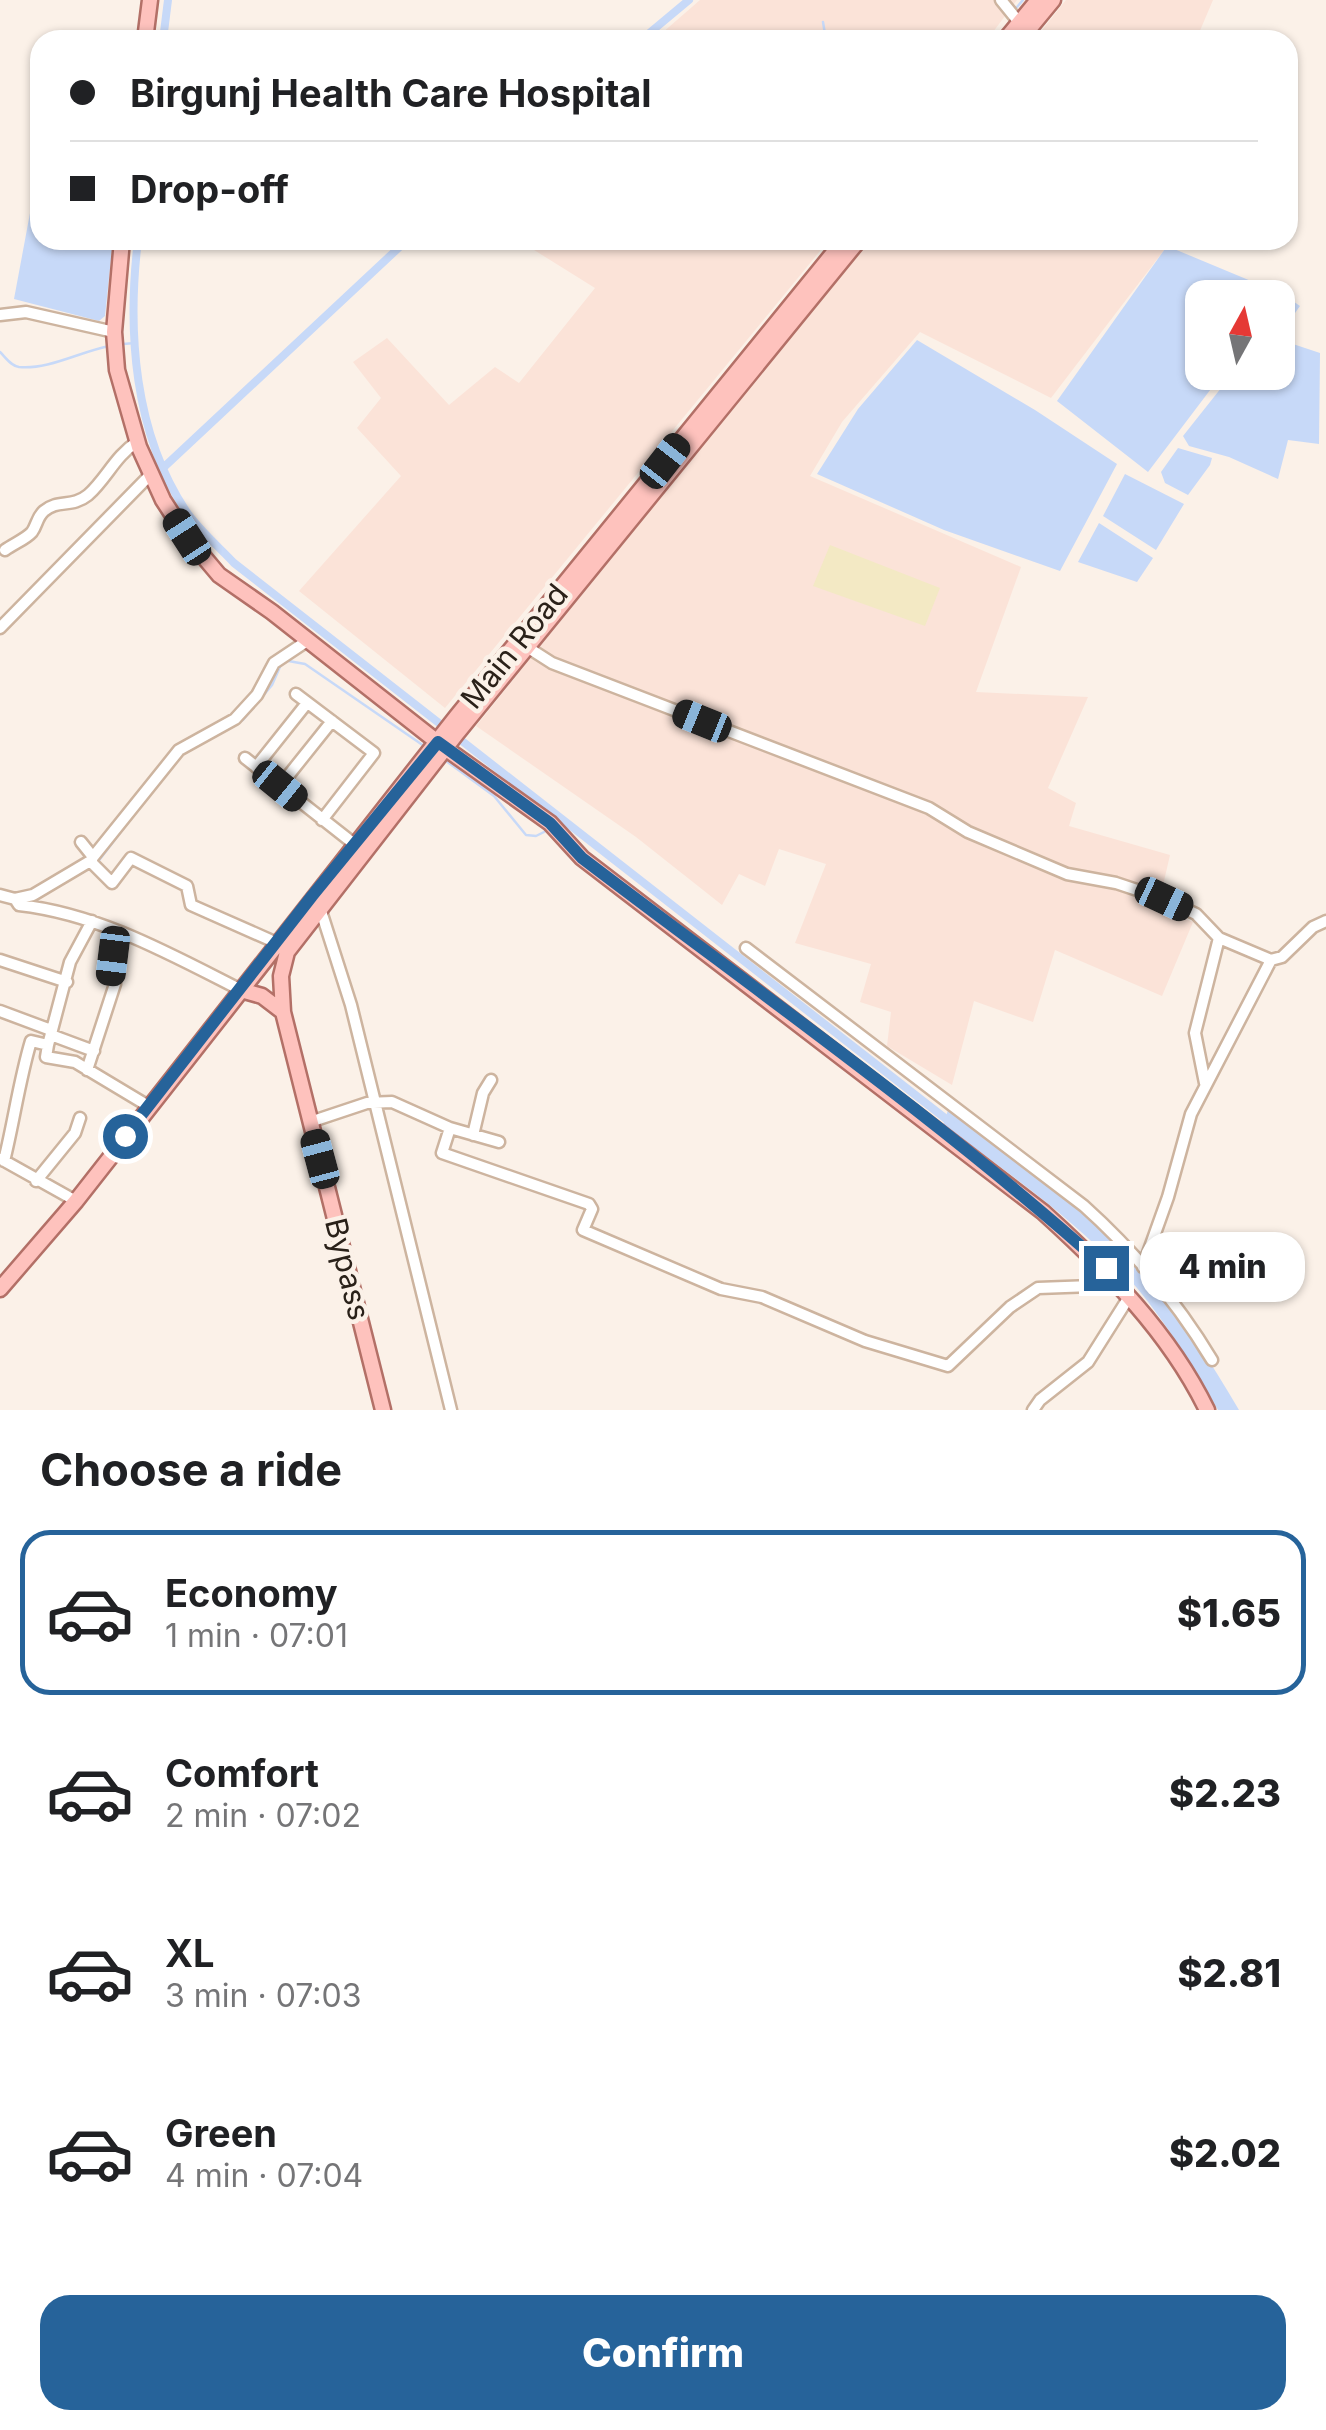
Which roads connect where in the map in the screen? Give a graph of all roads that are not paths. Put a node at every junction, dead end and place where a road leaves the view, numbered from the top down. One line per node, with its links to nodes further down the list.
1 (150, 0): 5 (main road)
2 (1001, 0): 6 (street)
3 (1038, 0): 7 (main road)
4 (1053, 0): 8 (main road)
5 (146, 30)
6 (1021, 30)
7 (1023, 30)
8 (1023, 30)
9 (121, 250): 14 (main road)
10 (837, 250): 12 (main road, Main Road)
11 (850, 250): 12 (main road, Main Road)
12 (805, 298): 20 (main road, Main Road); 24 (main road, Main Road)
13 (0, 314): 14 (street)
14 (114, 332): 15 (main road)
15 (137, 442): 16 (main road); 17 (street)
16 (151, 474): 18 (street); 19 (main road)
17 (5, 550)
18 (0, 628)
19 (307, 641): 25 (main road); 32 (street)
20 (526, 647): 24 (main road, Main Road); 40 (street)
21 (296, 694): 22 (street)
22 (307, 703): 23 (street); 27 (street)
23 (332, 722): 28 (street); 29 (street)
24 (454, 728): 25 (main road, Main Road)
25 (443, 743): 31 (main road, Main Road); 66 (main road)
26 (245, 758): 27 (street)
27 (256, 767): 28 (street)
28 (280, 786): 29 (street)
29 (322, 820): 31 (street)
30 (80, 842): 32 (street)
31 (359, 848): 35 (main road, Main Road); 41 (main road, Main Road)
32 (93, 863): 34 (street); 41 (street)
33 (0, 895): 34 (street)
34 (17, 902): 36 (street)
35 (320, 908): 38 (main road, Main Road); 54 (street)
36 (92, 921): 39 (street); 45 (street)
37 (1326, 921): 44 (street)
38 (306, 923): 48 (main road, Bypass)
39 (124, 935): 46 (street); 50 (street)
40 (1219, 938): 44 (street); 53 (street)
41 (276, 942): 46 (main road, Main Road)
42 (746, 948): 64 (street)
43 (0, 960): 45 (street)
44 (1271, 960): 53 (street)
45 (66, 982): 49 (street)
46 (241, 990): 48 (main road); 55 (main road, Main Road)
47 (0, 1011): 49 (street)
48 (284, 1012): 57 (main road, Bypass)
49 (50, 1036): 50 (street); 51 (street); 61 (street)
50 (94, 1051): 51 (street)
51 (87, 1070): 55 (street)
52 (492, 1080): 59 (street)
53 (1205, 1084): 64 (street)
54 (373, 1104): 57 (street); 58 (street); 69 (street)
55 (150, 1107): 63 (main road, Main Road)
56 (80, 1118): 62 (street)
57 (310, 1122): 68 (main road, Bypass)
58 (450, 1128): 59 (street); 66 (street)
59 (473, 1134): 60 (street)
60 (499, 1142)
61 (2, 1160): 62 (street)
62 (36, 1181): 63 (street)
63 (76, 1200): 65 (main road, Main Road)
64 (1143, 1267): 67 (street)
65 (0, 1289)
66 (1124, 1291): 70 (street); 71 (main road)
67 (1212, 1360)
68 (383, 1410)
69 (451, 1410)
70 (1033, 1410)
71 (1207, 1410)

